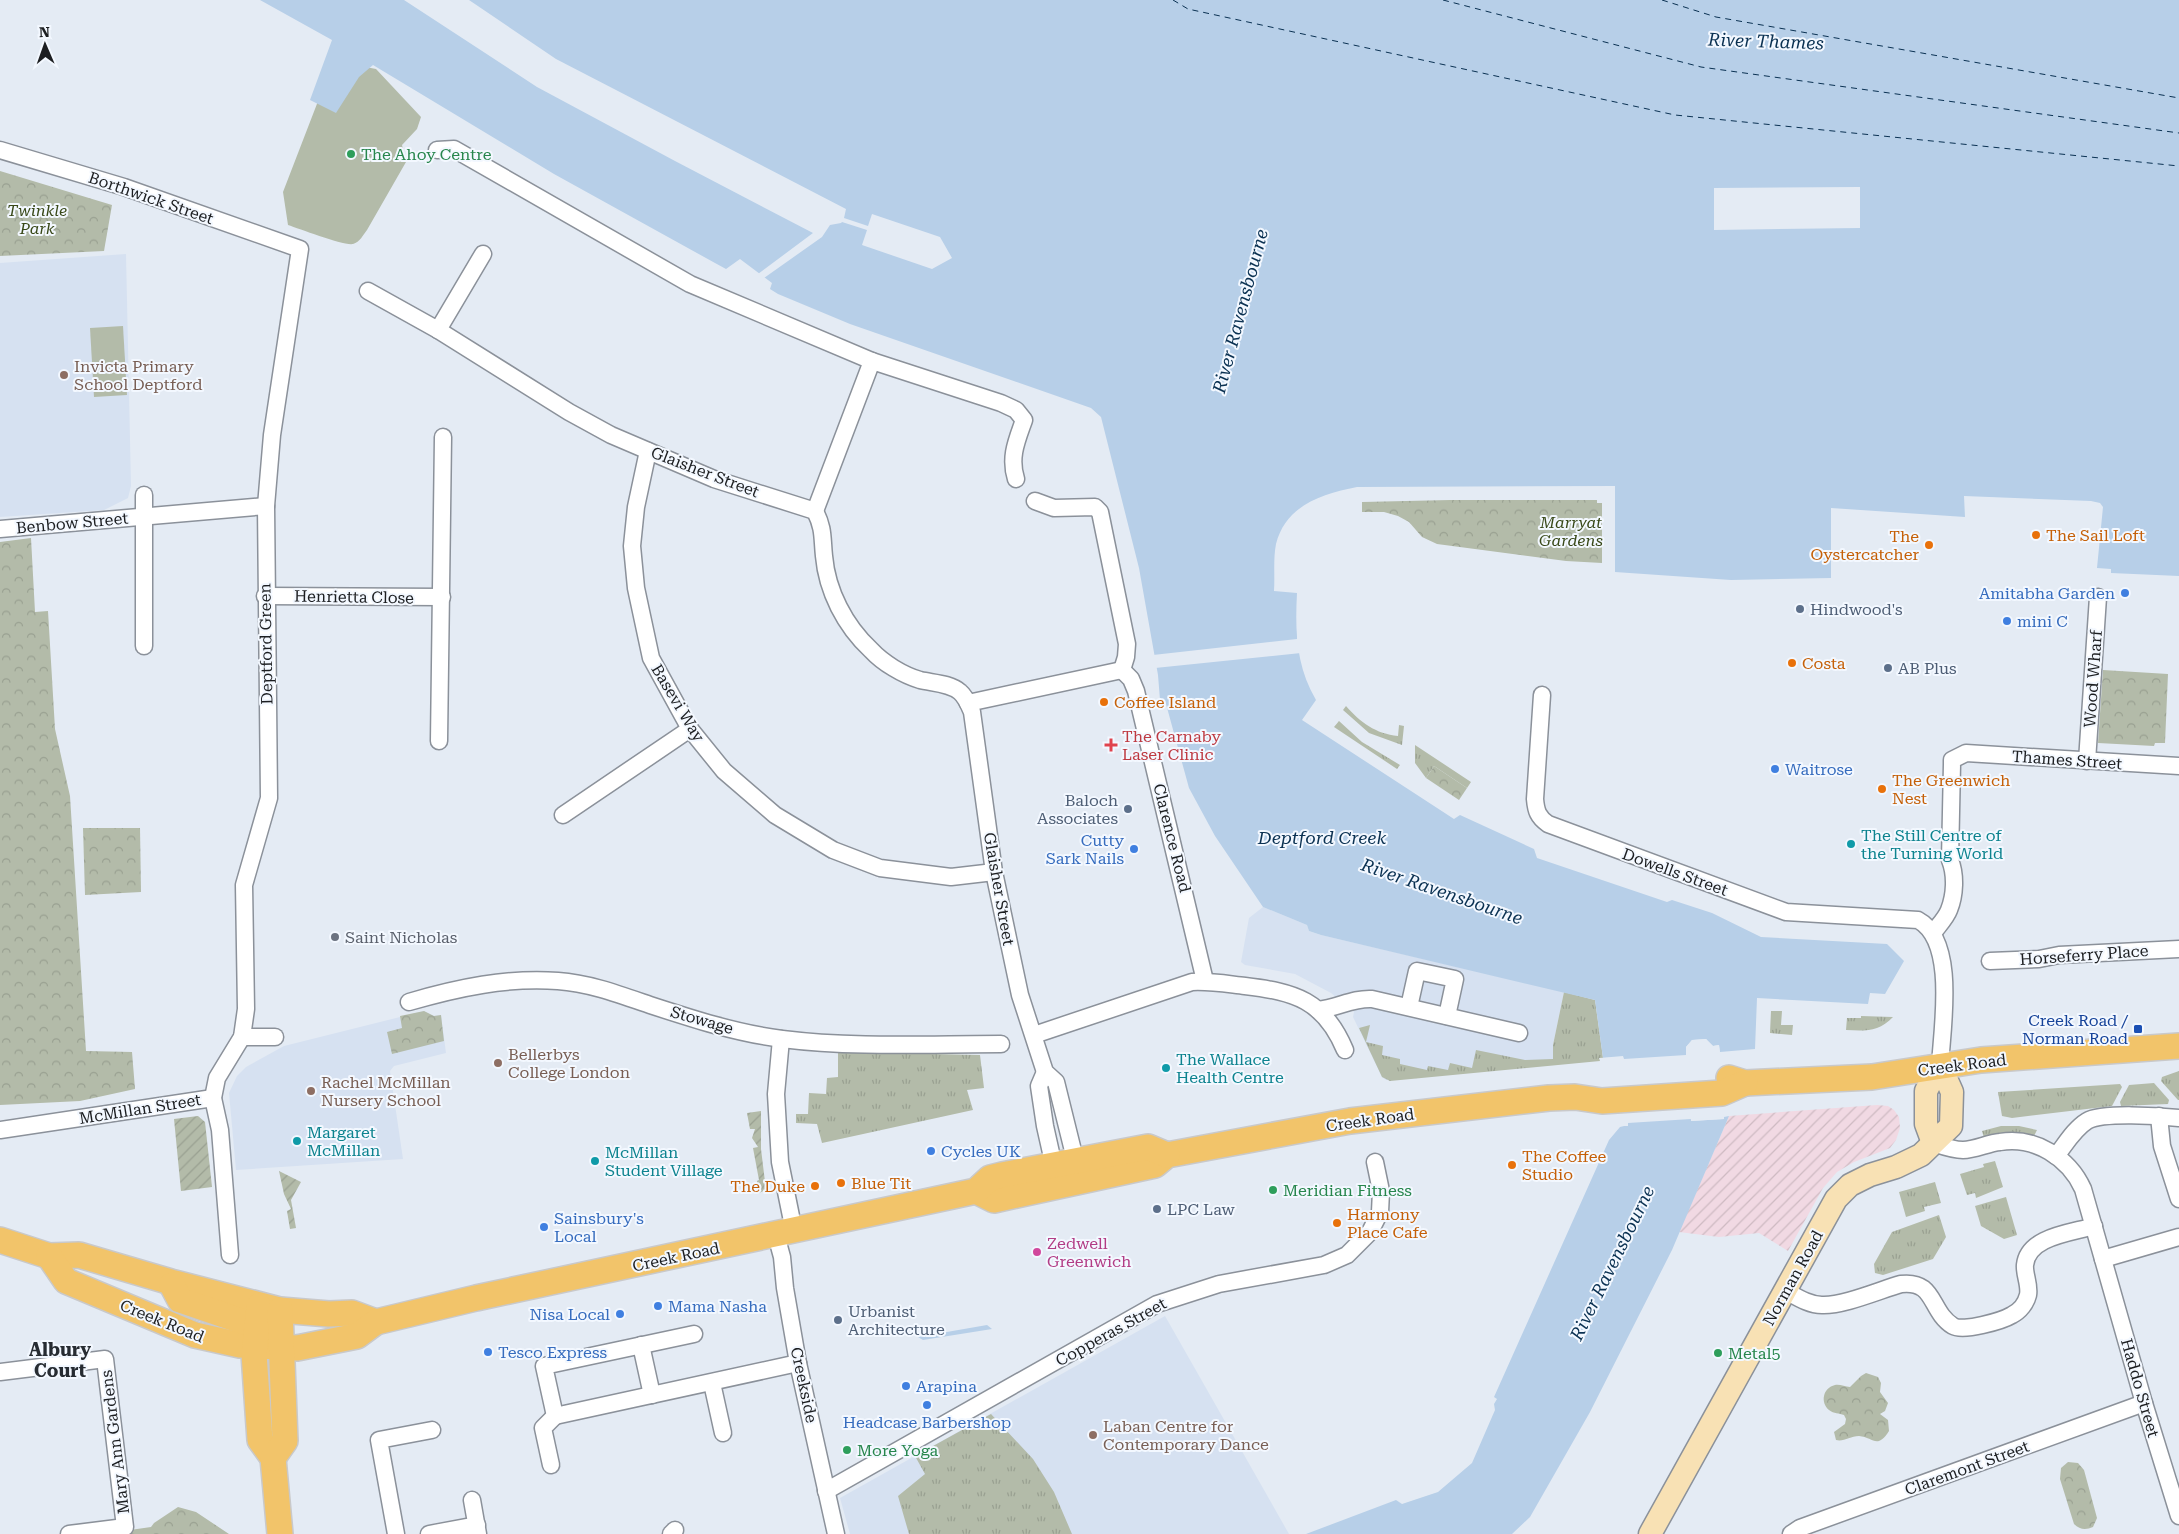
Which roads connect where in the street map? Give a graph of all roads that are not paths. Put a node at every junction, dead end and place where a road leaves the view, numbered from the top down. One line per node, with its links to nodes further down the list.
1 (0, 150): 3 (street, Borthwick Street)
2 (437, 150): 7 (street)
3 (300, 249): 13 (street, Deptford Green)
4 (483, 254): 6 (street)
5 (368, 291): 6 (street, Glaisher Street)
6 (438, 330): 9 (street, Glaisher Street)
7 (872, 361): 10 (street); 14 (street)
8 (443, 437): 19 (street)
9 (648, 450): 14 (street, Glaisher Street); 24 (street, Basevi Way)
10 (1016, 479)
11 (144, 495): 15 (street, Benbow Street)
12 (1035, 501): 21 (street)
13 (266, 506): 15 (street, Benbow Street); 17 (street, Deptford Green)
14 (815, 512): 23 (street)
15 (144, 517): 16 (street, Benbow Street); 20 (street, Benbow Street)
16 (0, 529)
17 (265, 596): 19 (street, Henrietta Close); 40 (street, Deptford Green)
18 (2098, 597): 26 (street, Wood Wharf)
19 (442, 598): 25 (street)
20 (144, 646)
21 (1122, 670): 23 (street); 33 (street, Clarence Road)
22 (1542, 696): 30 (street, Dowells Street)
23 (968, 703): 29 (street, Glaisher Street)
24 (690, 729): 28 (street); 29 (street, Basevi Way)
25 (439, 740)
26 (2088, 761): 27 (street, Thames Street); 30 (street, Thames Street)
27 (2179, 766)
28 (563, 815)
29 (994, 872): 39 (street, Glaisher Street)
30 (1933, 933): 46 (street)
31 (2179, 949): 32 (street, Horseferry Place)
32 (1990, 960)
33 (1205, 981): 36 (street); 39 (street)
34 (409, 1002): 42 (street, Stowage)
35 (1409, 1007): 36 (street); 37 (street); 37 (street)
36 (1318, 1010): 45 (street)
37 (1447, 1016): 38 (street)
38 (1519, 1033)
39 (1034, 1035): 47 (street, Glaisher Street)
40 (242, 1037): 41 (street); 48 (street)
41 (276, 1037)
42 (781, 1039): 43 (street, Stowage); 58 (street, Creekside)
43 (1001, 1044)
44 (2179, 1046): 46 (main road, Creek Road)
45 (1345, 1050)
46 (1940, 1065): 52 (main road, Norman Road); 55 (main road, Creek Road)
47 (1045, 1072): 55 (street, Glaisher Street); 55 (street, Glaisher Street)
48 (213, 1098): 51 (street, McMillan Street); 61 (street, McMillan Street)
49 (2159, 1116): 50 (street); 53 (street); 56 (street)
50 (2179, 1118)
51 (0, 1130)
52 (1933, 1143): 53 (street, Haddo Street); 64 (main road, Norman Road)
53 (2056, 1156): 57 (street, Haddo Street)
54 (1375, 1162): 82 (street, Copperas Street)
55 (1067, 1173): 58 (main road, Creek Road)
56 (2178, 1190)
57 (2094, 1226): 63 (street, Haddo Street); 64 (street)
58 (785, 1233): 65 (main road, Creek Road); 71 (street, Creekside)
59 (2179, 1237): 63 (street)
60 (0, 1240): 62 (main road)
61 (230, 1255)
62 (49, 1256): 66 (main road); 68 (main road, Creek Road)
63 (2103, 1259): 75 (street, Haddo Street)
64 (1786, 1292): 91 (main road, Norman Road)
65 (376, 1322): 66 (main road, Creek Road); 70 (main road, Creek Road)
66 (261, 1330): 68 (main road, Creek Road); 70 (main road); 79 (main road)
67 (694, 1334): 69 (street)
68 (224, 1342): 79 (main road)
69 (641, 1345): 74 (street); 76 (street)
70 (280, 1348): 80 (main road)
71 (798, 1363): 73 (street); 82 (street, Creekside)
72 (0, 1372): 86 (street, Mary Ann Gardens)
73 (712, 1383): 74 (street); 78 (street)
74 (652, 1395): 76 (street)
75 (2144, 1403): 84 (street, Haddo Street); 92 (street, Claremont Street)
76 (555, 1416): 81 (street)
77 (432, 1430): 88 (street)
78 (723, 1433)
79 (259, 1434): 80 (main road)
80 (273, 1458): 87 (main road)
81 (551, 1465)
82 (826, 1491): 90 (street, Creekside)
83 (472, 1500): 85 (street)
84 (2179, 1516)
85 (478, 1529): 89 (street)
86 (68, 1534)
87 (280, 1534)
88 (396, 1534)
89 (429, 1534)
90 (836, 1534)
91 (1650, 1534)
92 (1791, 1534)

